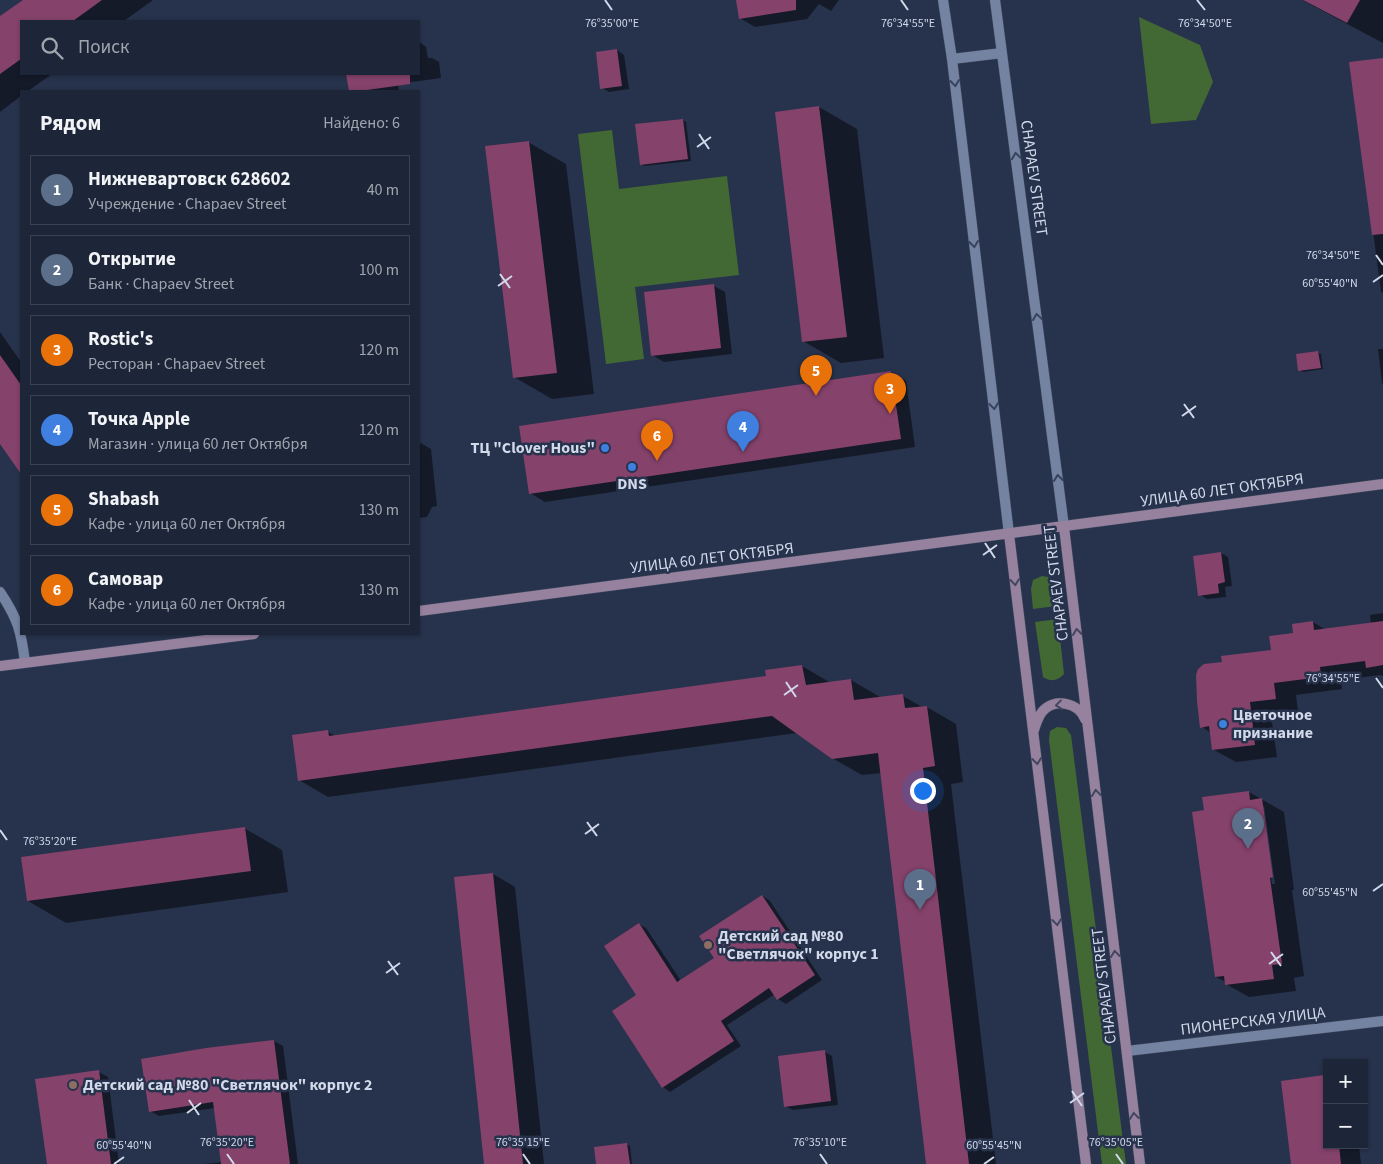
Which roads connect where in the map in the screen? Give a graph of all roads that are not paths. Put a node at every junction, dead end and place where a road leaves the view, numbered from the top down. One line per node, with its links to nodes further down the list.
1 (943, 0): 4 (street)
2 (995, 0): 3 (street, CHAPAEV STREET)
3 (1002, 53): 4 (street); 6 (street, CHAPAEV STREET, one-way to 3)
4 (952, 59): 7 (street, one-way to 7)
5 (1383, 484): 6 (main road, УЛИЦА 60 ЛЕТ ОКТЯБРЯ)
6 (1064, 526): 7 (main road, УЛИЦА 60 ЛЕТ ОКТЯБРЯ); 15 (main road, CHAPAEV STREET, one-way to 6)
7 (1009, 534): 9 (main road, УЛИЦА 60 ЛЕТ ОКТЯБРЯ); 16 (main road, one-way to 16)
8 (0, 592): 10 (street)
9 (420, 612)
10 (20, 630)
11 (21, 635): 13 (street)
12 (246, 635): 13 (main road)
13 (25, 662): 14 (main road)
14 (0, 666)
15 (1088, 727): 16 (main road, one-way to 16); 18 (main road, CHAPAEV STREET, one-way to 15)
16 (1033, 733): 19 (main road, one-way to 19)
17 (1383, 1021): 18 (street, ПИОНЕРСКАЯ УЛИЦА)
18 (1127, 1051): 20 (main road, CHAPAEV STREET, one-way to 18)
19 (1086, 1164)
20 (1140, 1164)

